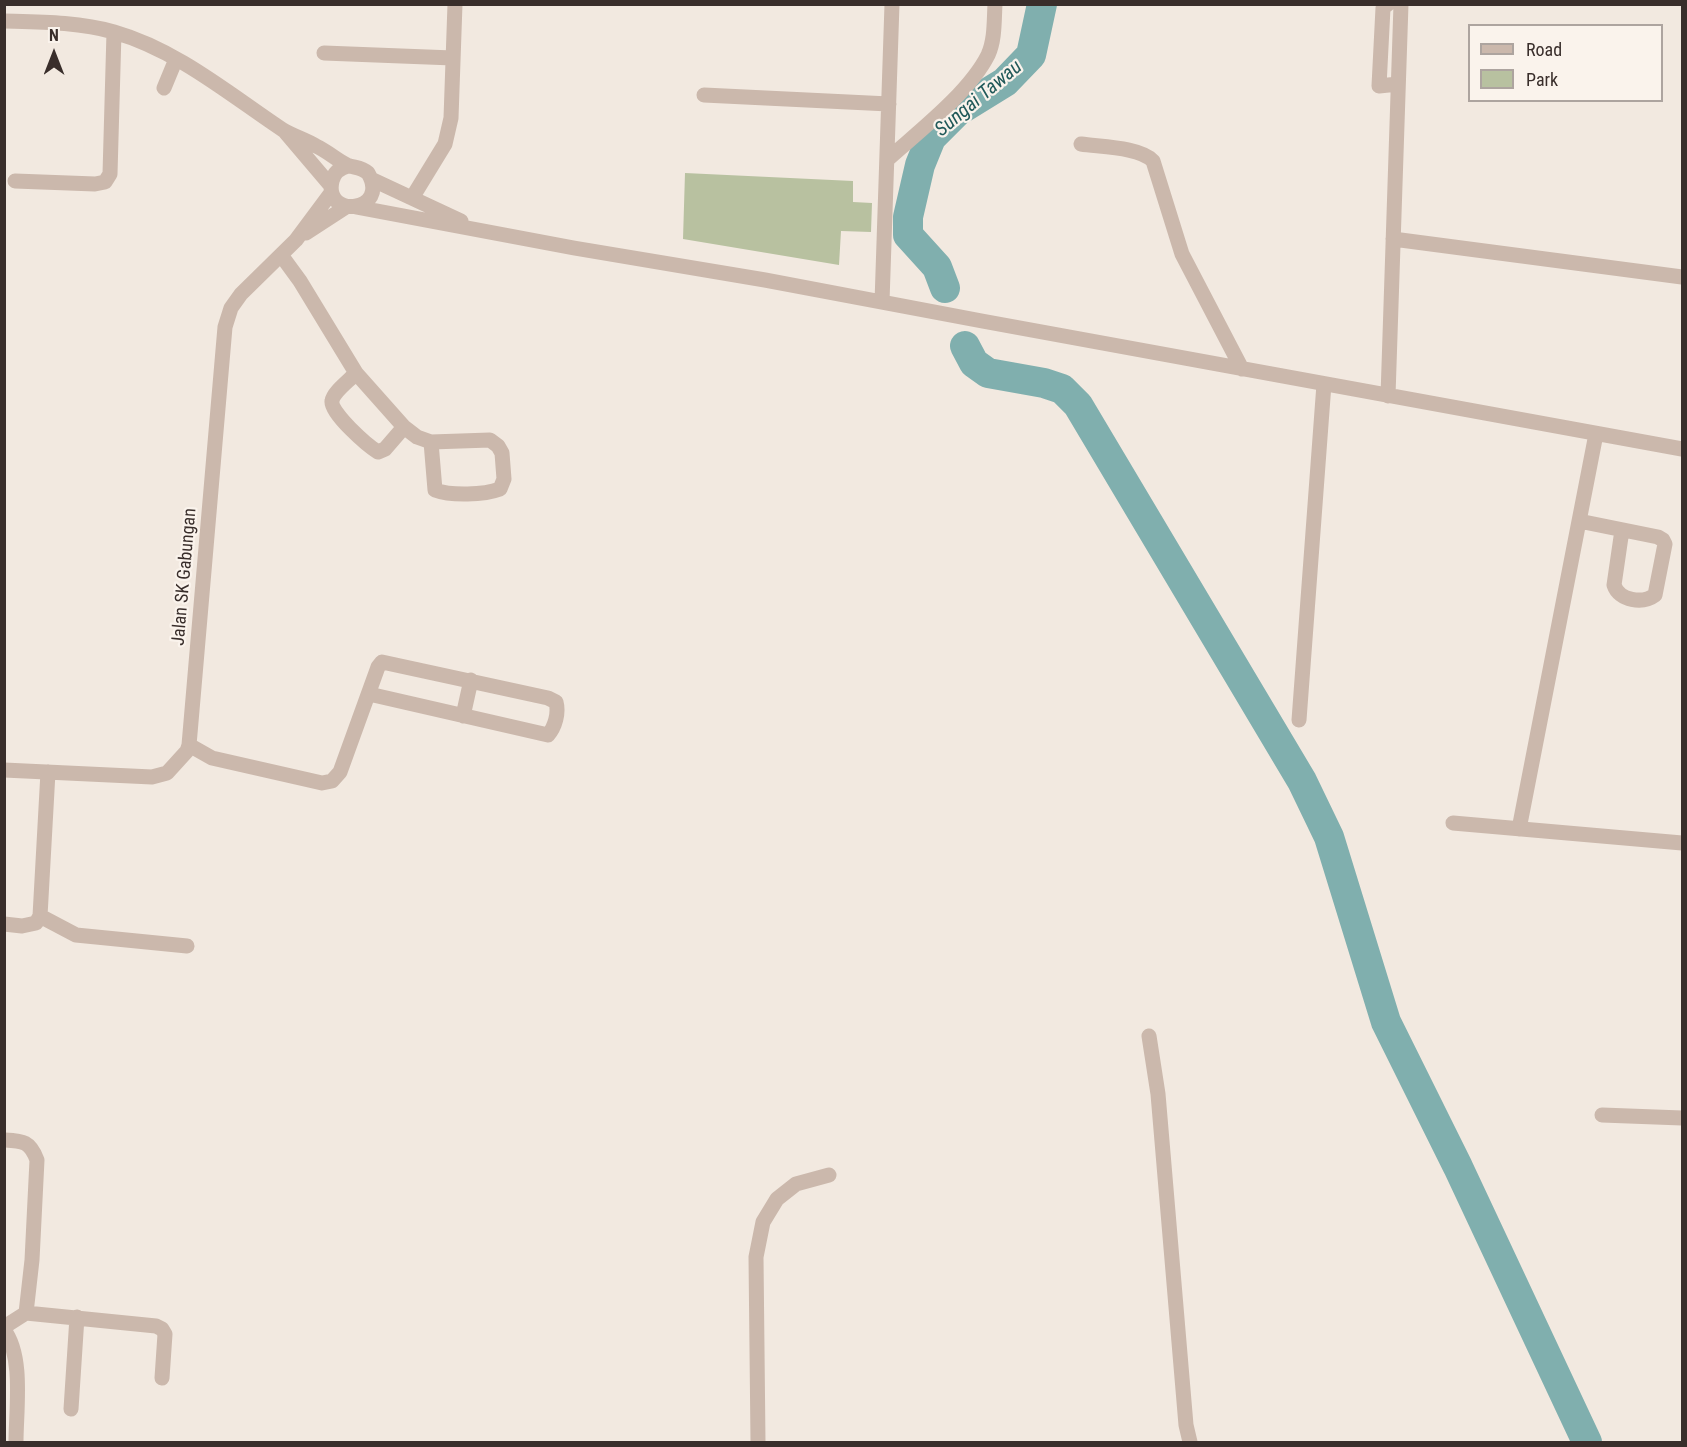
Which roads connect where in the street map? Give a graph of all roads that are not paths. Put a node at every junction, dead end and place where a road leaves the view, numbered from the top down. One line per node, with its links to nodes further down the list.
1 (455, 4): 9 (street)
2 (892, 4): 14 (street)
3 (995, 4): 17 (street)
4 (1388, 4): 11 (street)
5 (1401, 4): 11 (street)
6 (4, 21): 7 (street)
7 (114, 32): 10 (street); 20 (street)
8 (324, 53): 9 (street)
9 (453, 58): 22 (street)
10 (176, 59): 12 (street); 15 (street)
11 (1398, 84): 25 (street)
12 (164, 88)
13 (704, 95): 14 (street)
14 (889, 104): 17 (street)
15 (284, 130): 18 (street); 21 (street)
16 (1081, 144): 30 (street)
17 (887, 160): 29 (street)
18 (348, 166): 19 (street); 21 (street)
19 (371, 179): 22 (street); 23 (street)
20 (15, 181)
21 (331, 190): 23 (street); 26 (street, Jalan SK Gabungan)
22 (412, 198): 24 (street)
23 (351, 207): 24 (street); 26 (street, Jalan SK Gabungan)
24 (489, 233): 29 (street)
25 (1393, 239): 28 (street); 33 (street)
26 (296, 240): 27 (street, Jalan SK Gabungan)
27 (281, 255): 31 (street); 44 (street, Jalan SK Gabungan)
28 (1683, 277)
29 (882, 302): 30 (street)
30 (1242, 369): 32 (street)
31 (356, 373): 34 (street); 34 (street)
32 (1324, 384): 33 (street); 43 (street)
33 (1389, 396): 35 (street)
34 (404, 427): 36 (street)
35 (1596, 434): 37 (street); 38 (street)
36 (431, 442): 36 (street)
37 (1683, 450)
38 (1579, 521): 39 (street); 48 (street)
39 (1622, 530): 39 (street)
40 (471, 680): 41 (street); 42 (street); 42 (street)
41 (369, 694): 42 (street); 44 (street)
42 (463, 716)
43 (1299, 720)
44 (188, 748): 46 (street)
45 (4, 770): 46 (street)
46 (48, 772): 50 (street)
47 (1453, 823): 48 (street)
48 (1520, 829): 49 (street)
49 (1683, 843)
50 (40, 916): 51 (street); 52 (street)
51 (4, 924)
52 (187, 945)
53 (1149, 1036): 65 (street)
54 (1602, 1115): 55 (street)
55 (1683, 1118)
56 (4, 1140): 58 (street)
57 (829, 1175): 64 (street)
58 (26, 1313): 59 (street); 60 (street)
59 (77, 1317): 61 (street); 62 (street)
60 (4, 1328): 63 (street)
61 (162, 1378)
62 (71, 1409)
63 (16, 1443)
64 (758, 1443)
65 (1190, 1443)

